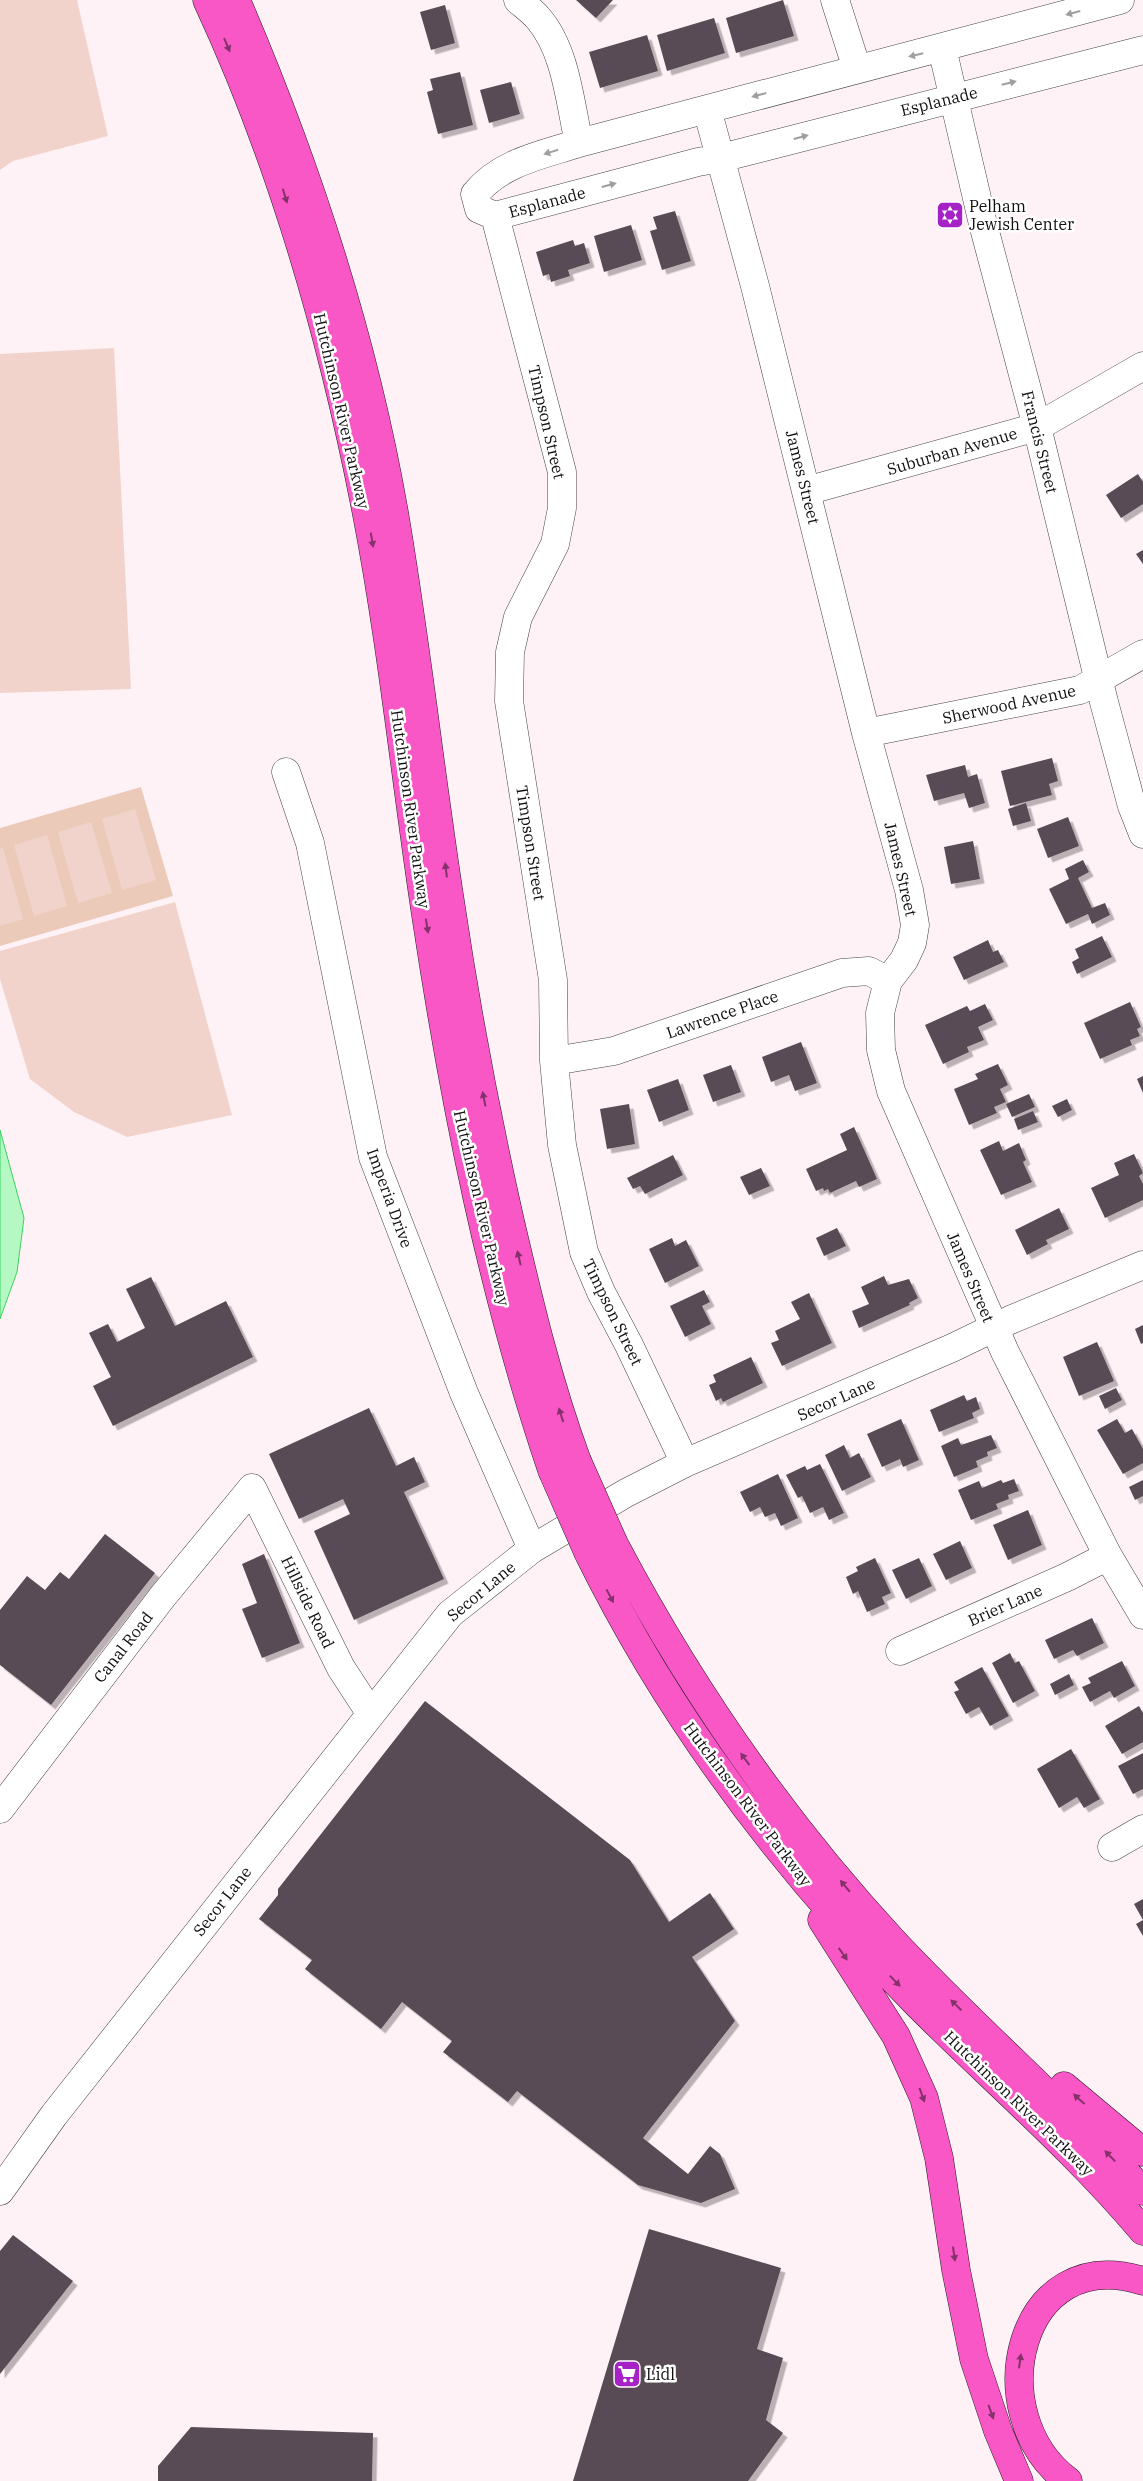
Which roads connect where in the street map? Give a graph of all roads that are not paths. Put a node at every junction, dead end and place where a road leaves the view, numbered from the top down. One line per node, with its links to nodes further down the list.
1 (236, 0): 27 (highway, Hutchinson River Parkway, one-way to 1)
2 (518, 0): 11 (street)
3 (835, 0): 8 (street)
4 (1120, 0): 6 (street, Esplanade, one-way to 6)
5 (208, 6): 27 (highway, Hutchinson River Parkway, one-way to 27)
6 (942, 48): 8 (street, Esplanade, one-way to 8); 9 (street, Francis Street)
7 (1143, 50): 9 (street, Esplanade, one-way to 7)
8 (857, 69): 10 (street, Esplanade, one-way to 10)
9 (952, 97): 12 (street, Esplanade, one-way to 9); 15 (street, Francis Street)
10 (707, 109): 11 (street, Esplanade); 12 (street, James Street)
11 (579, 142): 13 (street, Esplanade, one-way to 13)
12 (721, 158): 13 (street, Esplanade, one-way to 12); 16 (street, James Street)
13 (495, 216): 23 (street, Timpson Street)
14 (1143, 366): 15 (street, Suburban Avenue)
15 (1037, 427): 16 (street, Suburban Avenue); 18 (street, Francis Street)
16 (806, 491): 19 (street, James Street)
17 (1143, 654): 18 (street, Sherwood Avenue)
18 (1099, 680): 19 (street, Sherwood Avenue); 21 (street, Francis Street)
19 (866, 733): 22 (street, James Street)
20 (286, 772): 29 (street, Imperia Drive)
21 (1143, 834)
22 (888, 981): 23 (street, Lawrence Place); 25 (street, James Street)
23 (554, 1061): 26 (street, Timpson Street)
24 (1143, 1265): 25 (street, Secor Lane)
25 (993, 1328): 26 (street, Secor Lane); 30 (street, James Street)
26 (685, 1464): 29 (street, Secor Lane)
27 (565, 1466): 37 (highway, Hutchinson River Parkway, one-way to 37, bridge); 38 (highway, Hutchinson River Parkway, one-way to 27, bridge)
28 (252, 1488): 33 (street, Hillside Road); 34 (street, Canal Road)
29 (532, 1549): 33 (street, Secor Lane)
30 (1108, 1556): 31 (street, James Street); 32 (street, Brier Lane)
31 (1143, 1615)
32 (900, 1651)
33 (371, 1714): 40 (street, Secor Lane)
34 (0, 1809)
35 (1143, 1829): 36 (street)
36 (1112, 1847)
37 (793, 1866): 42 (highway, Hutchinson River Parkway, one-way to 42); 44 (highway, one-way to 44)
38 (982, 2030): 39 (highway, one-way to 38); 41 (highway, Hutchinson River Parkway, one-way to 38)
39 (1143, 2152)
40 (0, 2190)
41 (1143, 2191)
42 (1143, 2231)
43 (1143, 2281): 45 (highway, one-way to 43)
44 (1020, 2481)
45 (1068, 2481)

